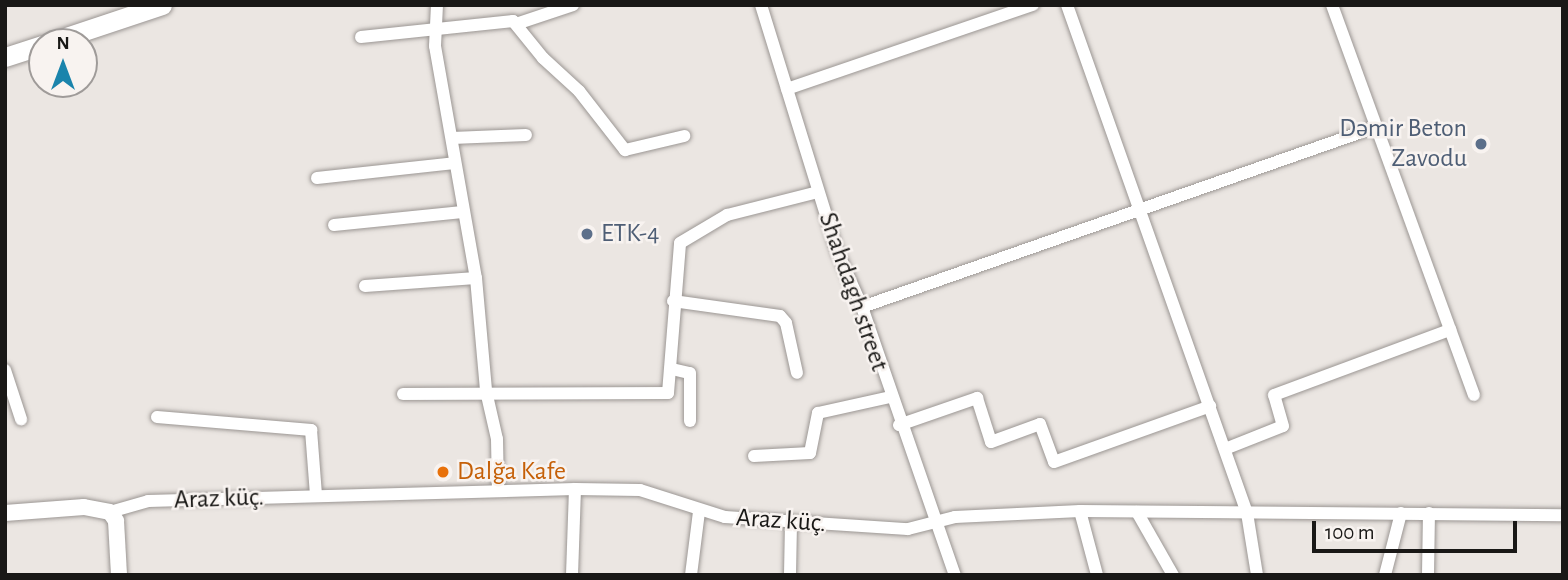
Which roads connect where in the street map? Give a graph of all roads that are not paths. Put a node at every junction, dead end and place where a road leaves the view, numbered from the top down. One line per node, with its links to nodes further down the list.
1 (162, 5): 9 (main road)
2 (437, 5): 10 (street)
3 (573, 5): 8 (street)
4 (761, 5): 14 (street, Shahdagh street)
5 (1033, 5): 14 (street)
6 (1068, 5): 22 (street)
7 (1332, 5): 15 (street)
8 (519, 23): 10 (street); 17 (street)
9 (93, 28)
10 (433, 28): 11 (street); 18 (street)
11 (362, 37)
12 (28, 50): 13 (main road)
13 (5, 57)
14 (787, 89): 21 (street, Shahdagh street)
15 (1376, 127): 22 (street); 29 (street)
16 (526, 135): 18 (street)
17 (684, 136)
18 (452, 138): 19 (street)
19 (454, 163): 20 (street); 23 (street)
20 (317, 178)
21 (818, 192): 27 (street); 28 (street, Shahdagh street)
22 (1142, 209): 28 (street); 37 (street)
23 (462, 212): 24 (street); 25 (street)
24 (334, 225)
25 (477, 278): 26 (street); 33 (street)
26 (365, 286)
27 (673, 301): 30 (street); 32 (street)
28 (862, 307): 36 (street, Shahdagh street)
29 (1450, 330): 35 (street); 42 (street)
30 (672, 369): 33 (street); 40 (street)
31 (5, 370): 39 (street)
32 (797, 373)
33 (486, 391): 34 (street); 45 (street)
34 (403, 394)
35 (1474, 396)
36 (890, 397): 41 (street, Shahdagh street); 43 (street)
37 (1210, 406): 41 (street); 42 (street)
38 (157, 417): 46 (street)
39 (21, 419)
40 (690, 421)
41 (899, 425): 57 (street, Shahdagh street)
42 (1225, 449): 52 (street)
43 (754, 456)
44 (575, 489): 45 (street, Araz küç.); 49 (street, Araz küç.); 59 (street)
45 (498, 490): 46 (street, Araz küç.)
46 (316, 495): 48 (street, Araz küç.)
47 (1080, 511): 50 (street, Araz küç.); 57 (street, Araz küç.); 63 (street)
48 (110, 512): 51 (street, Araz küç.); 58 (street)
49 (699, 512): 56 (street, Araz küç.); 60 (street)
50 (1137, 512): 52 (street, Araz küç.); 64 (street)
51 (5, 513)
52 (1247, 513): 53 (street, Araz küç.); 65 (street)
53 (1401, 513): 54 (street, Araz küç.); 66 (street)
54 (1429, 513): 55 (street, Araz küç.); 67 (street)
55 (1563, 514)
56 (791, 522): 57 (street, Araz küç.); 61 (street)
57 (936, 522): 62 (street, Shahdagh street)
58 (119, 575)
59 (572, 575)
60 (691, 575)
61 (790, 575)
62 (955, 575)
63 (1097, 575)
64 (1173, 575)
65 (1258, 575)
66 (1385, 575)
67 (1428, 575)

